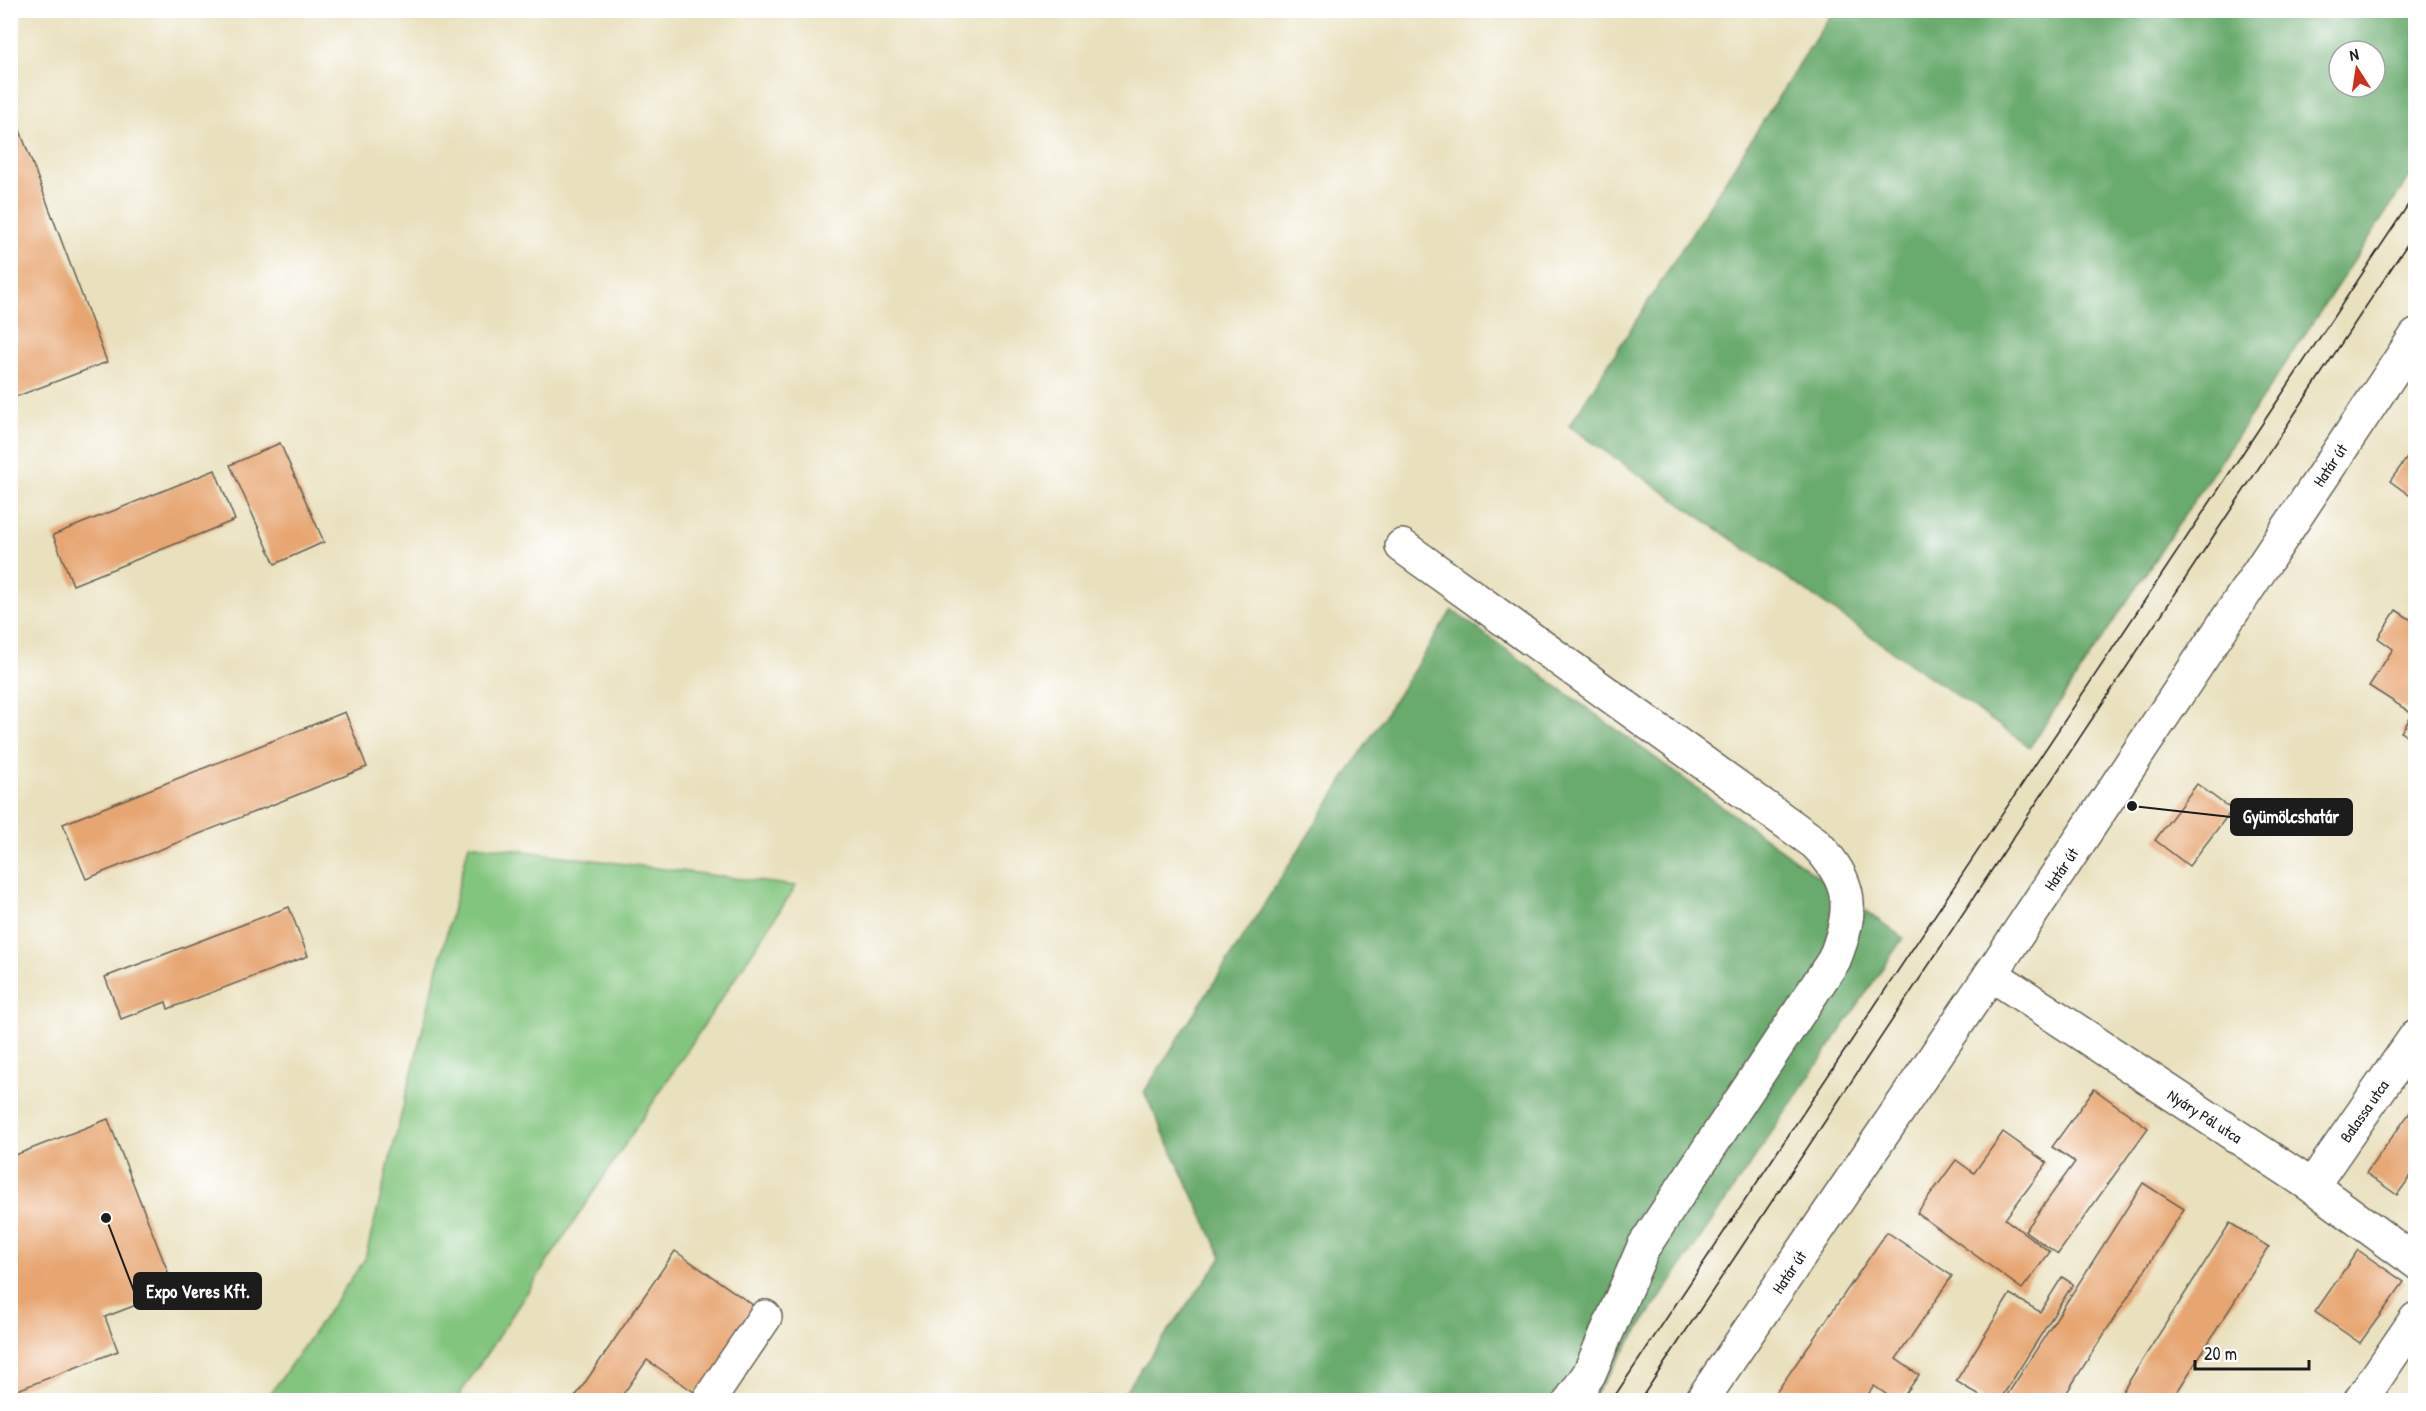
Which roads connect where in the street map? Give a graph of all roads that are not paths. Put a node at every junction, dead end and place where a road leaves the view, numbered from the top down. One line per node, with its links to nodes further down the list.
1 (2415, 336): 3 (main road, Határ út)
2 (1402, 546): 10 (main road)
3 (1991, 974): 5 (main road, Nyáry Pál utca); 11 (main road, Határ út)
4 (2415, 1036): 5 (main road, Balassa utca)
5 (2312, 1186): 6 (main road, Nyáry Pál utca)
6 (2415, 1262)
7 (765, 1317): 9 (main road)
8 (2415, 1319): 12 (main road)
9 (709, 1401)
10 (1570, 1401)
11 (1702, 1401)
12 (2361, 1401)

